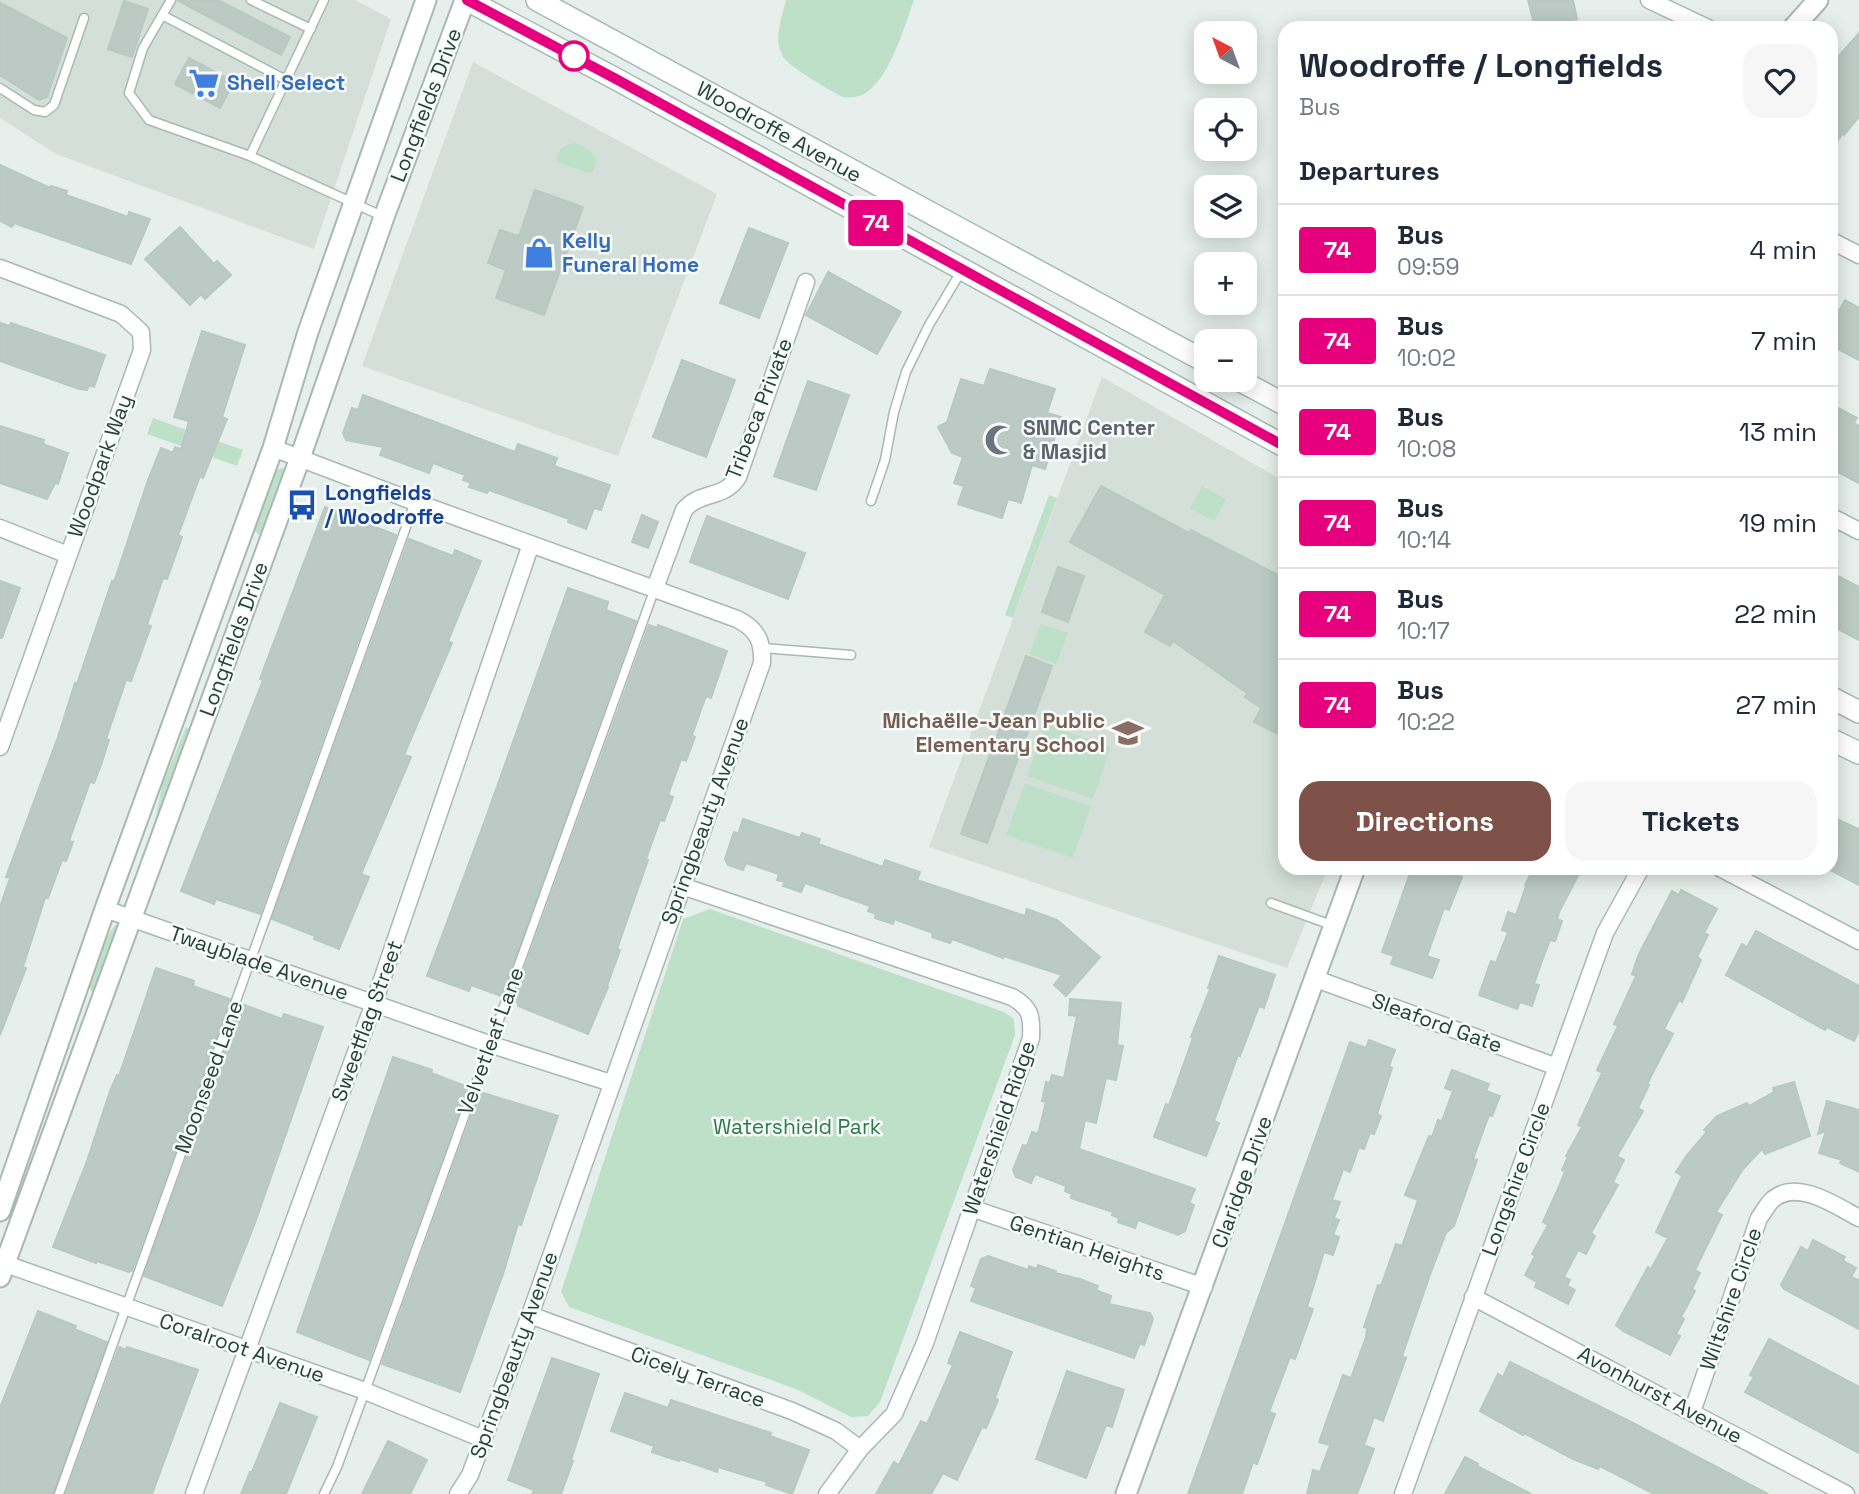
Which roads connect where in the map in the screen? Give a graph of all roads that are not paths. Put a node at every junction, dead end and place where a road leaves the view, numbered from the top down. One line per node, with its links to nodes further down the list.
1 (171, 0): 10 (lane)
2 (251, 0): 14 (lane)
3 (324, 0): 14 (lane)
4 (426, 0): 18 (street, Longfields Drive)
5 (466, 0): 19 (street, Longfields Drive); 23 (main road, Woodroffe Avenue)
6 (537, 0): 9 (main road, Woodroffe Avenue)
7 (1649, 0): 12 (street)
8 (1818, 0): 13 (street)
9 (557, 6): 25 (main road, Woodroffe Avenue)
10 (162, 15): 15 (lane); 17 (lane)
11 (84, 18): 16 (lane)
12 (1693, 21)
13 (1799, 21)
14 (311, 29): 15 (lane)
15 (286, 80): 17 (lane)
16 (0, 88)
17 (250, 156): 18 (lane)
18 (354, 204): 19 (lane); 29 (street, Longfields Drive)
19 (384, 217): 30 (street, Longfields Drive)
20 (1838, 244): 21 (street)
21 (1859, 255)
22 (0, 268): 37 (street, Woodpark Way)
23 (962, 270): 28 (main road, Woodroffe Avenue); 31 (lane)
24 (806, 282): 38 (street, Tribeca Private)
25 (1194, 356)
26 (1257, 390): 27 (main road)
27 (1278, 401)
28 (1278, 443)
29 (273, 448): 30 (street); 51 (street, Longfields Drive)
30 (300, 458): 32 (street); 52 (street, Longfields Drive)
31 (871, 501)
32 (415, 502): 36 (street); 55 (lane, Moonseed Lane)
33 (1838, 520): 35 (street)
34 (0, 528): 37 (street)
35 (1859, 531)
36 (531, 544): 38 (street); 57 (street, Sweetflag Street)
37 (68, 555): 44 (street, Woodpark Way)
38 (655, 588): 39 (street); 58 (lane, Velvetleaf Lane)
39 (763, 648): 40 (lane); 49 (street, Springbeauty Avenue)
40 (852, 655)
41 (1838, 701): 42 (main road)
42 (1859, 712)
43 (1838, 743): 45 (main road)
44 (0, 747)
45 (1859, 754)
46 (1352, 875): 53 (street, Claridge Drive)
47 (1637, 875): 59 (street, Longshire Circle)
48 (1733, 875): 54 (street)
49 (682, 886): 60 (street, Springbeauty Avenue); 61 (street, Watershield Ridge)
50 (1271, 903): 53 (lane)
51 (105, 909): 52 (street, Twayblade Avenue); 62 (street, Longfields Drive)
52 (132, 919): 55 (street, Twayblade Avenue); 64 (street, Longfields Drive)
53 (1334, 926): 56 (street, Claridge Drive)
54 (1859, 941)
55 (251, 959): 57 (street, Twayblade Avenue); 67 (lane, Moonseed Lane)
56 (1316, 979): 59 (street, Sleaford Gate); 65 (street, Claridge Drive)
57 (374, 1003): 58 (street, Twayblade Avenue); 69 (street, Sweetflag Street)
58 (489, 1044): 60 (street, Twayblade Avenue); 70 (lane, Velvetleaf Lane)
59 (1557, 1067): 66 (street, Longshire Circle)
60 (611, 1083): 68 (street, Springbeauty Avenue)
61 (971, 1208): 65 (street, Gentian Heights); 73 (street, Watershield Ridge)
62 (0, 1212)
63 (1859, 1218): 71 (street, Wiltshire Circle)
64 (2, 1267): 67 (street, Coralroot Avenue)
65 (1204, 1287): 79 (street, Claridge Drive)
66 (1473, 1297): 71 (street, Avonhurst Avenue); 80 (street, Longshire Circle)
67 (127, 1308): 69 (street, Coralroot Avenue); 74 (lane, Moonseed Lane)
68 (530, 1315): 72 (street, Springbeauty Avenue); 73 (street, Cicely Terrace)
69 (246, 1350): 70 (street, Coralroot Avenue); 75 (street, Sweetflag Street)
70 (365, 1391): 72 (street, Coralroot Avenue); 76 (lane, Velvetleaf Lane)
71 (1692, 1412): 81 (street, Avonhurst Avenue)
72 (483, 1439): 77 (street, Springbeauty Avenue)
73 (860, 1448): 78 (street, Watershield Ridge)
74 (59, 1494)
75 (194, 1494)
76 (324, 1494)
77 (458, 1494)
78 (827, 1494)
79 (1126, 1494)
80 (1402, 1494)
81 (1846, 1494)

